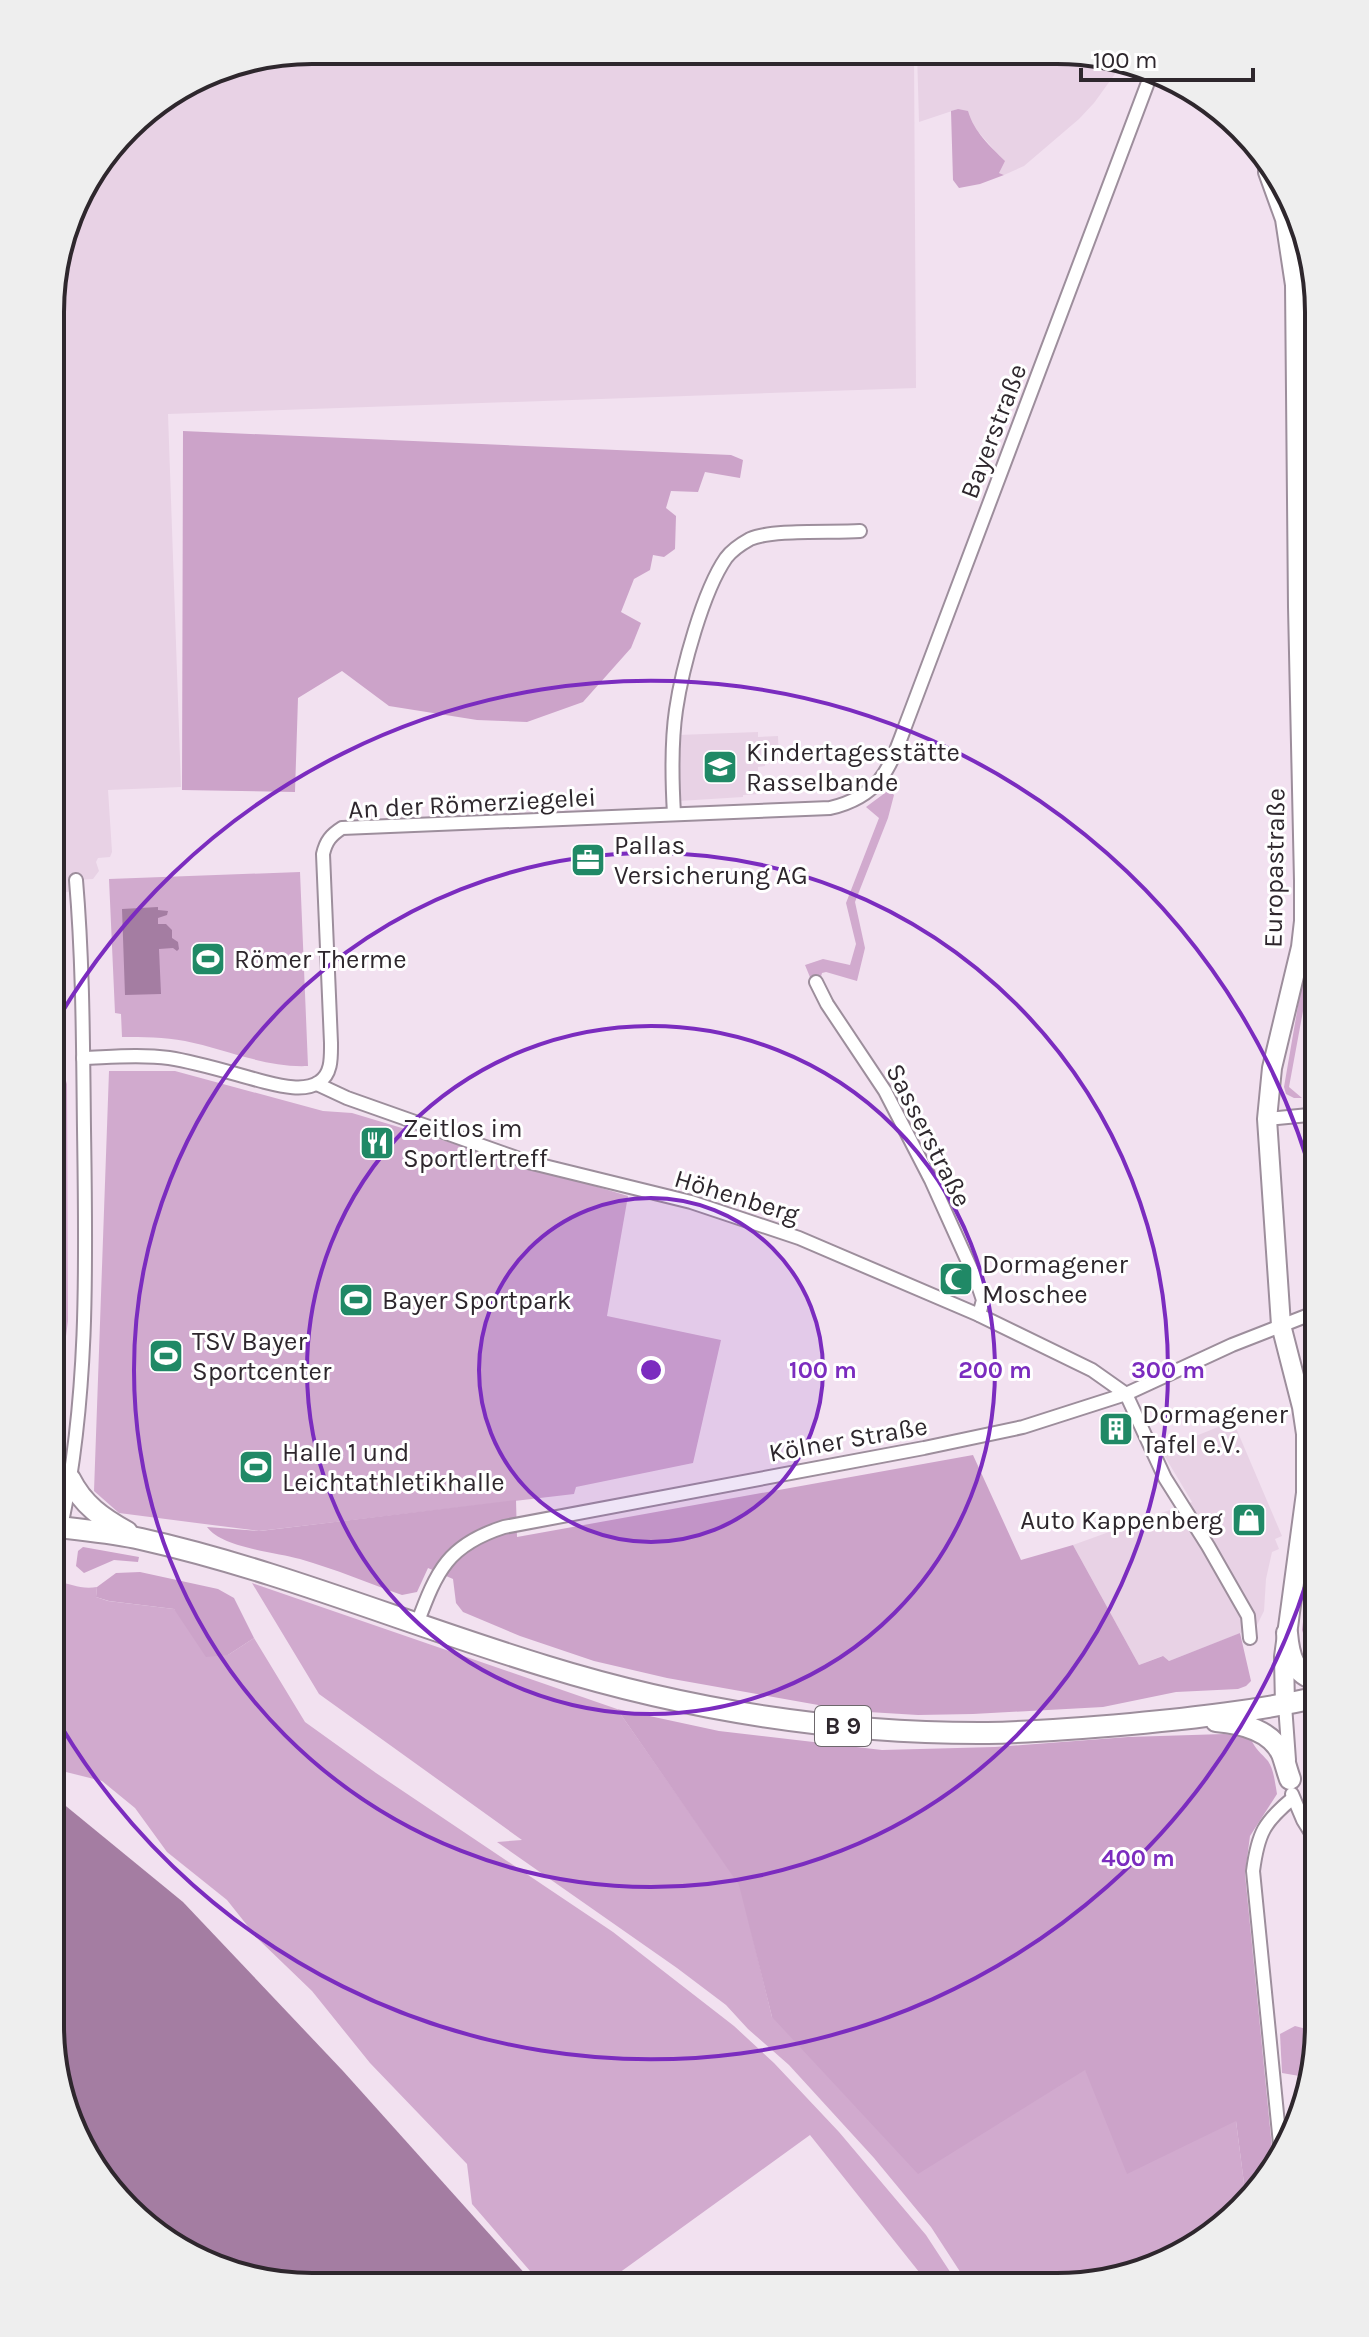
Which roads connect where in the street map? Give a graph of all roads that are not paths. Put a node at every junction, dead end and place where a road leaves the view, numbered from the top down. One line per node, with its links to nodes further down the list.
1 (1148, 82): 4 (street, Bayerstraße)
2 (1279, 203): 11 (main road, Europastraße)
3 (860, 531): 5 (street)
4 (866, 793): 5 (street, An der Römerziegelei)
5 (674, 814): 9 (street, An der Römerziegelei)
6 (76, 880): 8 (street)
7 (816, 982): 12 (street, Sasserstraße)
8 (83, 1058): 9 (street); 17 (street)
9 (317, 1084): 12 (street, Höhenberg)
10 (1305, 1115): 11 (street)
11 (1267, 1119): 14 (main road, Europastraße)
12 (979, 1315): 15 (street, Höhenberg)
13 (1304, 1316): 14 (street, Kölner Straße)
14 (1281, 1325): 15 (street, Kölner Straße); 16 (main road, Europastraße)
15 (1126, 1394): 22 (street, Kölner Straße); 24 (street)
16 (1304, 1419)
17 (70, 1479): 18 (street); 21 (main road)
18 (64, 1499)
19 (1304, 1505): 23 (main road, Europastraße)
20 (64, 1527): 21 (main road, B 9)
21 (138, 1538): 22 (main road, B 9)
22 (417, 1624): 28 (main road, B 9)
23 (1287, 1633): 25 (main road); 27 (main road, Europastraße)
24 (1250, 1638)
25 (1304, 1674)
26 (1304, 1700): 27 (main road, B 9)
27 (1285, 1705): 28 (main road, B 9); 29 (street)
28 (1188, 1719): 29 (main road)
29 (1291, 1789): 30 (street); 31 (street)
30 (1304, 1822)
31 (1279, 2135)

